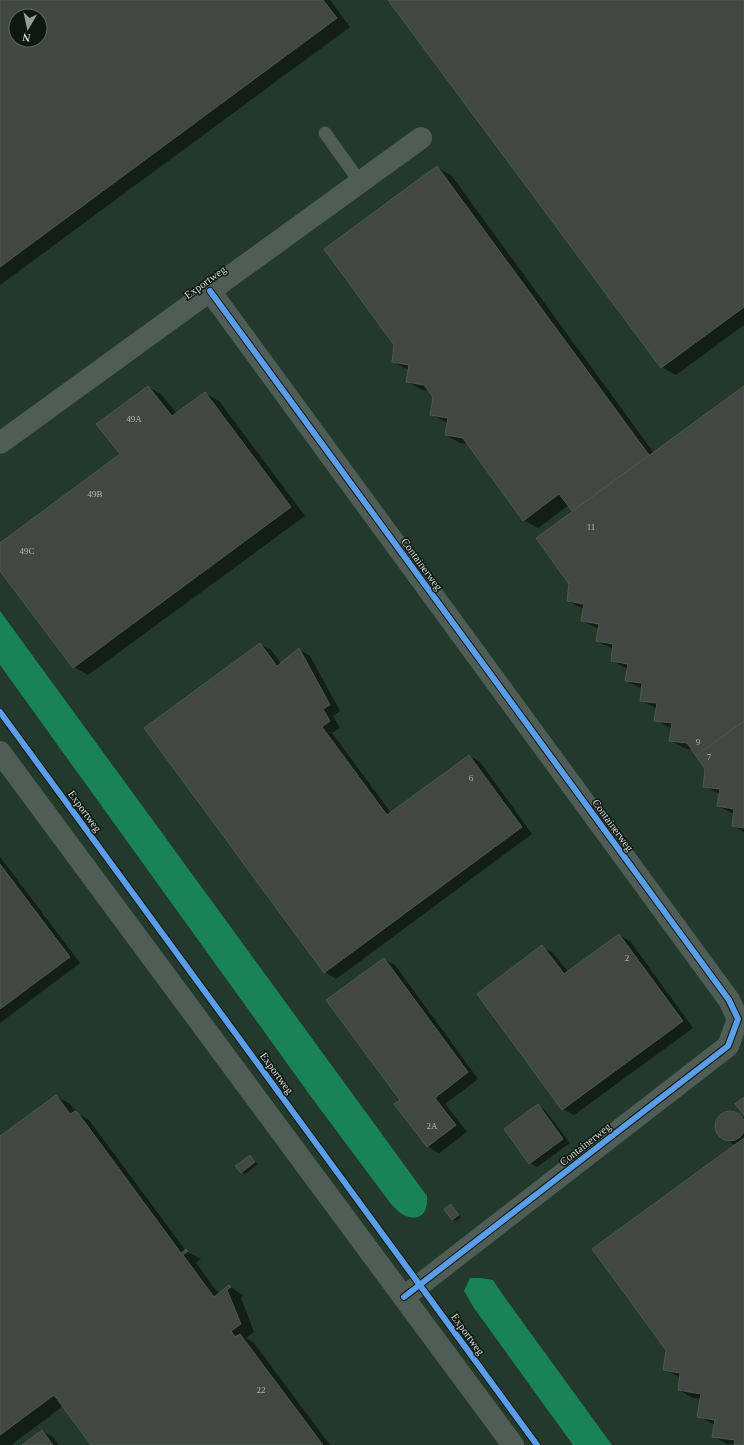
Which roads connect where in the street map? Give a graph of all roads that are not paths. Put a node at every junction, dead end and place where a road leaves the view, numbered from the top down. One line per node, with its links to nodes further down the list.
1 (325, 133): 3 (lane)
2 (421, 138): 3 (street, Exportweg)
3 (360, 182): 4 (street, Exportweg)
4 (210, 291): 5 (street, Exportweg); 7 (street, Containerweg)
5 (0, 443)
6 (0, 752): 7 (street)
7 (404, 1297): 8 (street)
8 (513, 1445)

